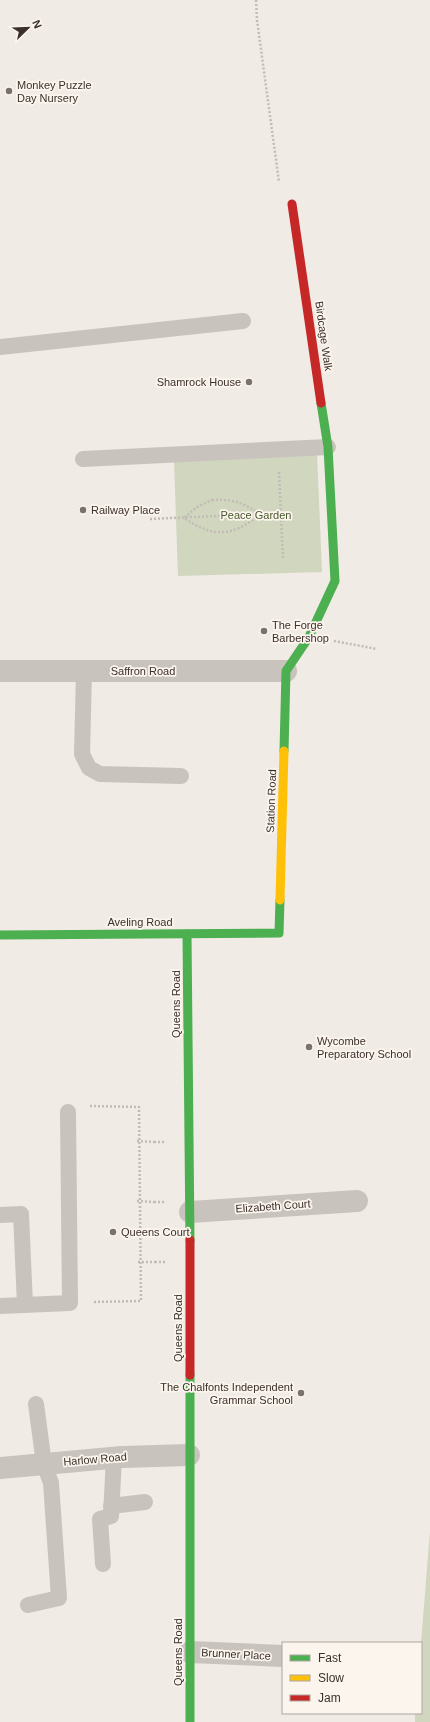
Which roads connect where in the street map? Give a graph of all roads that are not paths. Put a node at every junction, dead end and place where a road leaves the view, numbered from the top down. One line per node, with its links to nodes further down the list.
1 (292, 204): 4 (street, Birdcage Walk)
2 (243, 321): 3 (lane)
3 (0, 347)
4 (328, 447): 5 (lane); 6 (street, Birdcage Walk)
5 (82, 459)
6 (286, 670): 8 (street, Saffron Road); 10 (street, Station Road)
7 (0, 671): 8 (street, Saffron Road)
8 (84, 671): 9 (lane)
9 (181, 776)
10 (279, 933): 11 (street, Aveling Road)
11 (187, 934): 12 (street, Aveling Road); 15 (street, Queens Road)
12 (0, 935)
13 (68, 1112): 17 (lane)
14 (357, 1201): 15 (street, Elizabeth Court)
15 (190, 1212): 20 (street, Queens Road)
16 (0, 1215): 17 (lane)
17 (25, 1305): 18 (lane)
18 (0, 1306)
19 (36, 1404): 22 (lane)
20 (189, 1455): 21 (street, Harlow Road); 28 (street, Queens Road)
21 (114, 1457): 22 (street, Harlow Road); 25 (lane)
22 (44, 1464): 23 (street, Harlow Road); 27 (lane)
23 (0, 1468)
24 (145, 1502): 25 (lane)
25 (111, 1506): 26 (lane)
26 (104, 1564)
27 (28, 1605)
28 (190, 1652): 29 (street, Brunner Place); 30 (street, Queens Road)
29 (282, 1656)
30 (190, 1722)

